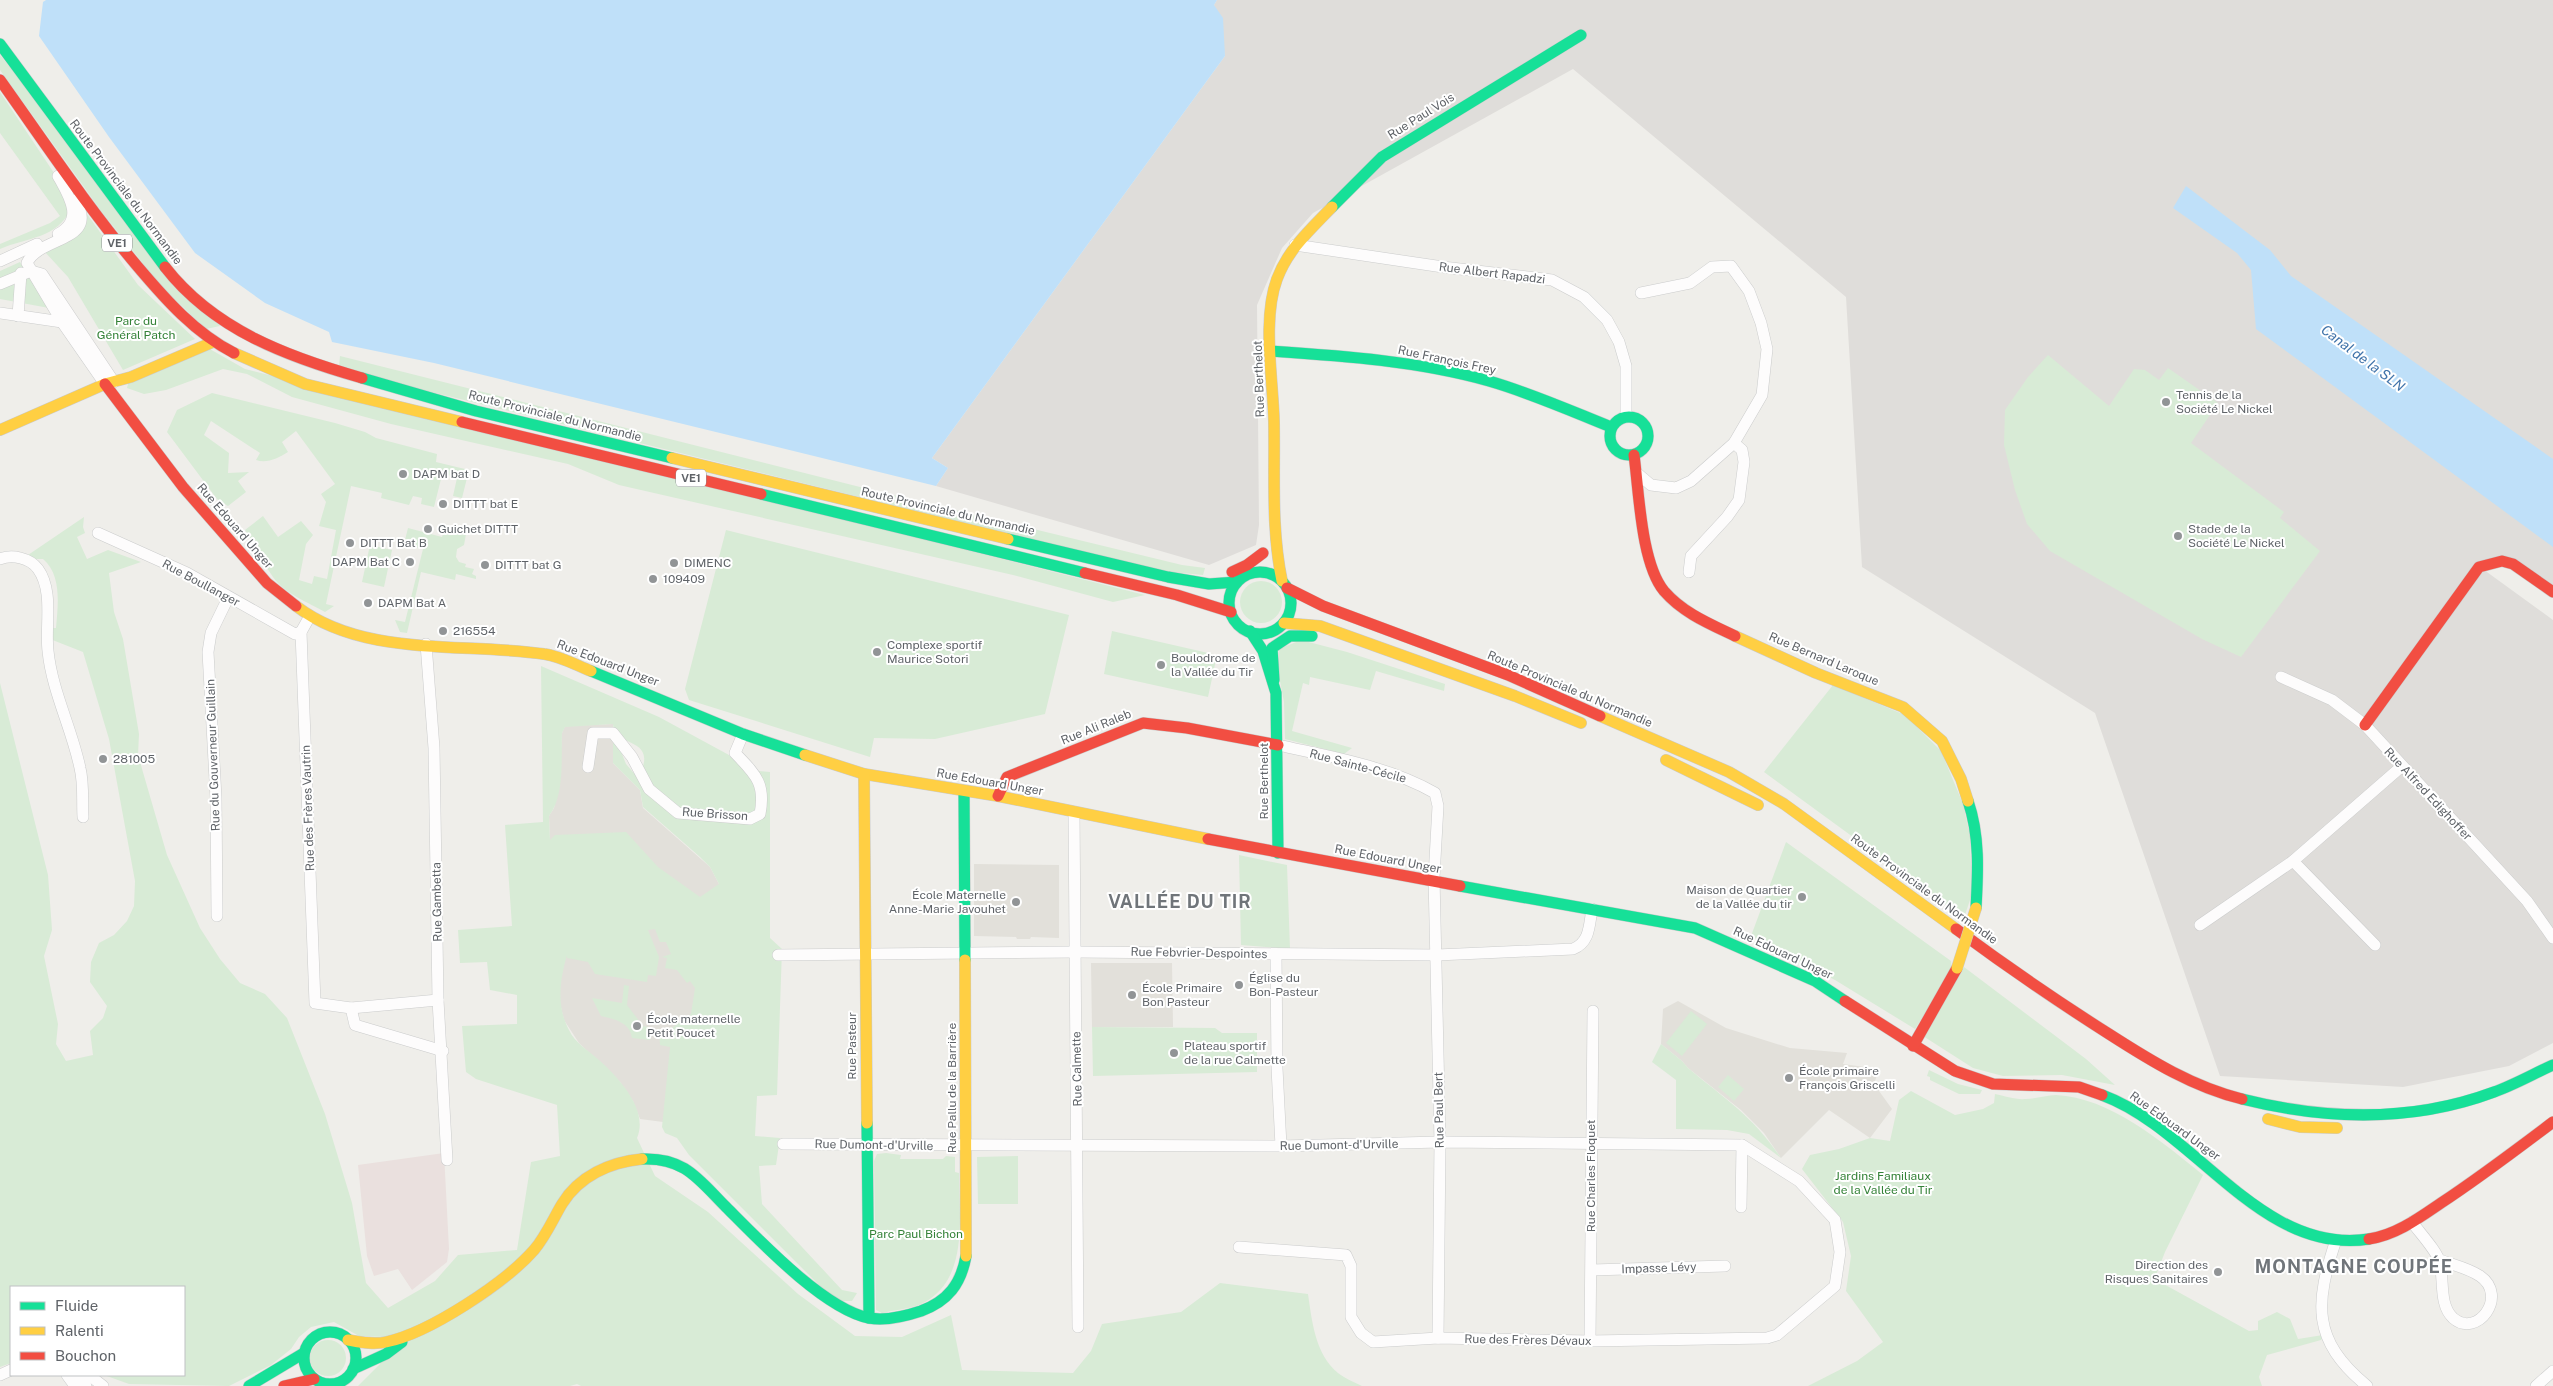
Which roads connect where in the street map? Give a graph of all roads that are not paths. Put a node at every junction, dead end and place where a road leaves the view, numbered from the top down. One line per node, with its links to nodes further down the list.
1 (1581, 35): 7 (main road, Rue Paul Vois)
2 (0, 40): 4 (main road)
3 (0, 44): 4 (main road, Route Provinciale du Normandie / VE1)
4 (15, 65): 17 (main road, Route Provinciale du Normandie / VE1)
5 (0, 80): 6 (main road, VE1)
6 (40, 138): 8 (street); 9 (street); 15 (main road, VE1)
7 (1295, 245): 16 (main road, Rue Berthelot); 19 (street, Rue Albert Rapadzi)
8 (0, 261)
9 (26, 272): 10 (street); 13 (street); 14 (street, Rue Edouard Unger); 18 (street, Rue Edouard Unger)
10 (0, 284)
11 (1641, 293): 22 (street)
12 (0, 313): 13 (street)
13 (18, 316): 14 (street)
14 (62, 322): 18 (street, Rue Edouard Unger)
15 (210, 340): 17 (main road); 18 (main road); 36 (main road, VE1)
16 (1270, 351): 20 (main road, Rue François Frey); 25 (main road, Rue Berthelot)
17 (320, 366): 31 (main road, Route Provinciale du Normandie / VE1)
18 (110, 383): 21 (main road); 37 (main road, Rue Edouard Unger)
19 (1626, 416): 20 (main road); 23 (main road)
20 (1611, 427): 23 (main road)
21 (0, 430)
22 (1734, 442): 24 (street); 29 (street)
23 (1634, 455): 24 (main road, Rue Bernard Laroque)
24 (1638, 474): 77 (main road, Rue Bernard Laroque, bridge)
25 (1275, 516): 27 (main road, Rue Berthelot); 33 (main road, Rue Berthelot)
26 (98, 534): 35 (street, Rue Boullanger)
27 (1263, 553): 30 (main road, Rue Berthelot); 31 (main road)
28 (0, 559): 58 (street)
29 (1689, 572)
30 (1249, 574): 32 (main road); 33 (main road)
31 (1168, 577): 32 (main road, Route Provinciale du Normandie / VE1)
32 (1237, 582): 36 (main road)
33 (1284, 584): 38 (main road); 80 (main road, Route Provinciale du Normandie)
34 (2553, 592): 46 (main road)
35 (228, 598): 40 (street, Rue Boullanger); 64 (street, Rue du Gouverneur Guillain)
36 (1231, 612): 39 (main road)
37 (310, 616): 40 (street); 41 (main road, Rue Edouard Unger)
38 (1281, 625): 39 (main road); 42 (main road); 45 (main road)
39 (1250, 631): 42 (main road, Rue Berthelot)
40 (301, 632): 75 (street, Rue des Frères Vautrin)
41 (426, 644): 48 (main road, Rue Edouard Unger); 74 (street, Rue Gambetta)
42 (1263, 650): 44 (main road, Rue Berthelot)
43 (2281, 677): 46 (street, Rue Alfred Edighoffer)
44 (1274, 680): 45 (main road); 49 (main road, Rue Berthelot)
45 (1560, 715): 47 (main road)
46 (2365, 725): 52 (street, Rue Alfred Edighoffer)
47 (1595, 729)
48 (743, 734): 51 (street, Rue Brisson); 53 (main road, Rue Edouard Unger)
49 (1278, 745): 55 (main road, Rue Ali Raleb); 59 (main road, Rue Berthelot); 61 (street, Rue Sainte-Cécile)
50 (1656, 755): 56 (main road)
51 (588, 767)
52 (2401, 767): 60 (street); 66 (street, Rue Alfred Edighoffer)
53 (864, 774): 54 (main road, Rue Edouard Unger); 69 (main road, Rue Pasteur)
54 (964, 791): 55 (main road, Rue Edouard Unger); 70 (main road, Rue Pallu de la Barrière)
55 (998, 796): 57 (main road, Rue Edouard Unger)
56 (1765, 809)
57 (1074, 812): 59 (main road, Rue Edouard Unger); 68 (street, Rue Calmette)
58 (82, 817)
59 (1278, 853): 61 (main road, Rue Edouard Unger)
60 (2293, 861): 65 (street); 67 (street)
61 (1434, 882): 63 (main road, Rue Edouard Unger); 73 (street, Rue Paul Bert)
62 (1876, 886): 79 (main road, Route Provinciale du Normandie)
63 (1592, 909): 73 (street, Rue Febvrier-Despointes); 77 (main road, Rue Edouard Unger)
64 (217, 916)
65 (2200, 925)
66 (2553, 938)
67 (2375, 945)
68 (1076, 952): 70 (street, Rue Febvrier-Despointes); 71 (street, Rue Febvrier-Despointes); 90 (street, Rue Calmette)
69 (865, 954): 70 (street, Rue Febvrier-Despointes); 72 (street, Rue Febvrier-Despointes); 89 (main road, Rue Pasteur)
70 (965, 954): 92 (main road, Rue Pallu de la Barrière)
71 (1276, 954): 73 (street, Rue Febvrier-Despointes); 93 (street)
72 (778, 955)
73 (1437, 955): 86 (street, Rue Paul Bert)
74 (438, 1000): 75 (street); 78 (street, Rue Gambetta)
75 (352, 1008): 78 (street)
76 (1593, 1011): 88 (street, Rue Charles Floquet)
77 (1913, 1046): 97 (main road, Rue Edouard Unger)
78 (442, 1051): 94 (street, Rue Gambetta)
79 (2113, 1051)
80 (2553, 1064)
81 (2165, 1082): 82 (main road)
82 (2232, 1109)
83 (2257, 1116): 85 (main road)
84 (2553, 1122): 96 (main road, Rue Edouard Unger)
85 (2348, 1128)
86 (1440, 1142): 88 (street, Rue Dumont-d'Urville); 93 (street, Rue Dumont-d'Urville); 105 (street, Rue Paul Bert)
87 (783, 1144): 89 (street, Rue Dumont-d'Urville)
88 (1590, 1144): 91 (street, Rue Dumont-d'Urville); 101 (street, Rue Charles Floquet)
89 (866, 1145): 92 (street, Rue Dumont-d'Urville); 102 (main road, Rue Pasteur)
90 (1078, 1145): 92 (street, Rue Dumont-d'Urville); 93 (street, Rue Dumont-d'Urville); 103 (street, Rue Calmette)
91 (1742, 1145): 95 (street); 107 (street, Rue des Frères Dévaux)
92 (966, 1146): 102 (main road, Rue Pallu de la Barrière)
93 (1281, 1146)
94 (447, 1160)
95 (1741, 1206)
96 (2412, 1222): 97 (main road, Rue Edouard Unger); 99 (street)
97 (2336, 1240): 118 (street)
98 (1238, 1247): 105 (street, Rue des Frères Dévaux)
99 (2440, 1260): 99 (street)
100 (1725, 1266): 101 (street, Impasse Lévy)
101 (1592, 1270): 107 (street, Rue Charles Floquet)
102 (869, 1318): 104 (main road, Rue Pallu de la Barrière)
103 (1078, 1327)
104 (420, 1328): 106 (main road); 111 (main road)
105 (1438, 1338): 107 (street, Rue des Frères Dévaux)
106 (348, 1340): 108 (main road); 111 (main road)
107 (1590, 1340)
108 (304, 1352): 112 (main road); 116 (main road)
109 (2553, 1371): 119 (street)
110 (78, 1376): 113 (street)
111 (350, 1377): 114 (main road)
112 (314, 1379): 114 (main road); 117 (main road)
113 (92, 1381): 115 (street)
114 (326, 1385)
115 (103, 1386)
116 (249, 1386)
117 (284, 1386)
118 (2367, 1386)
119 (2536, 1386)

